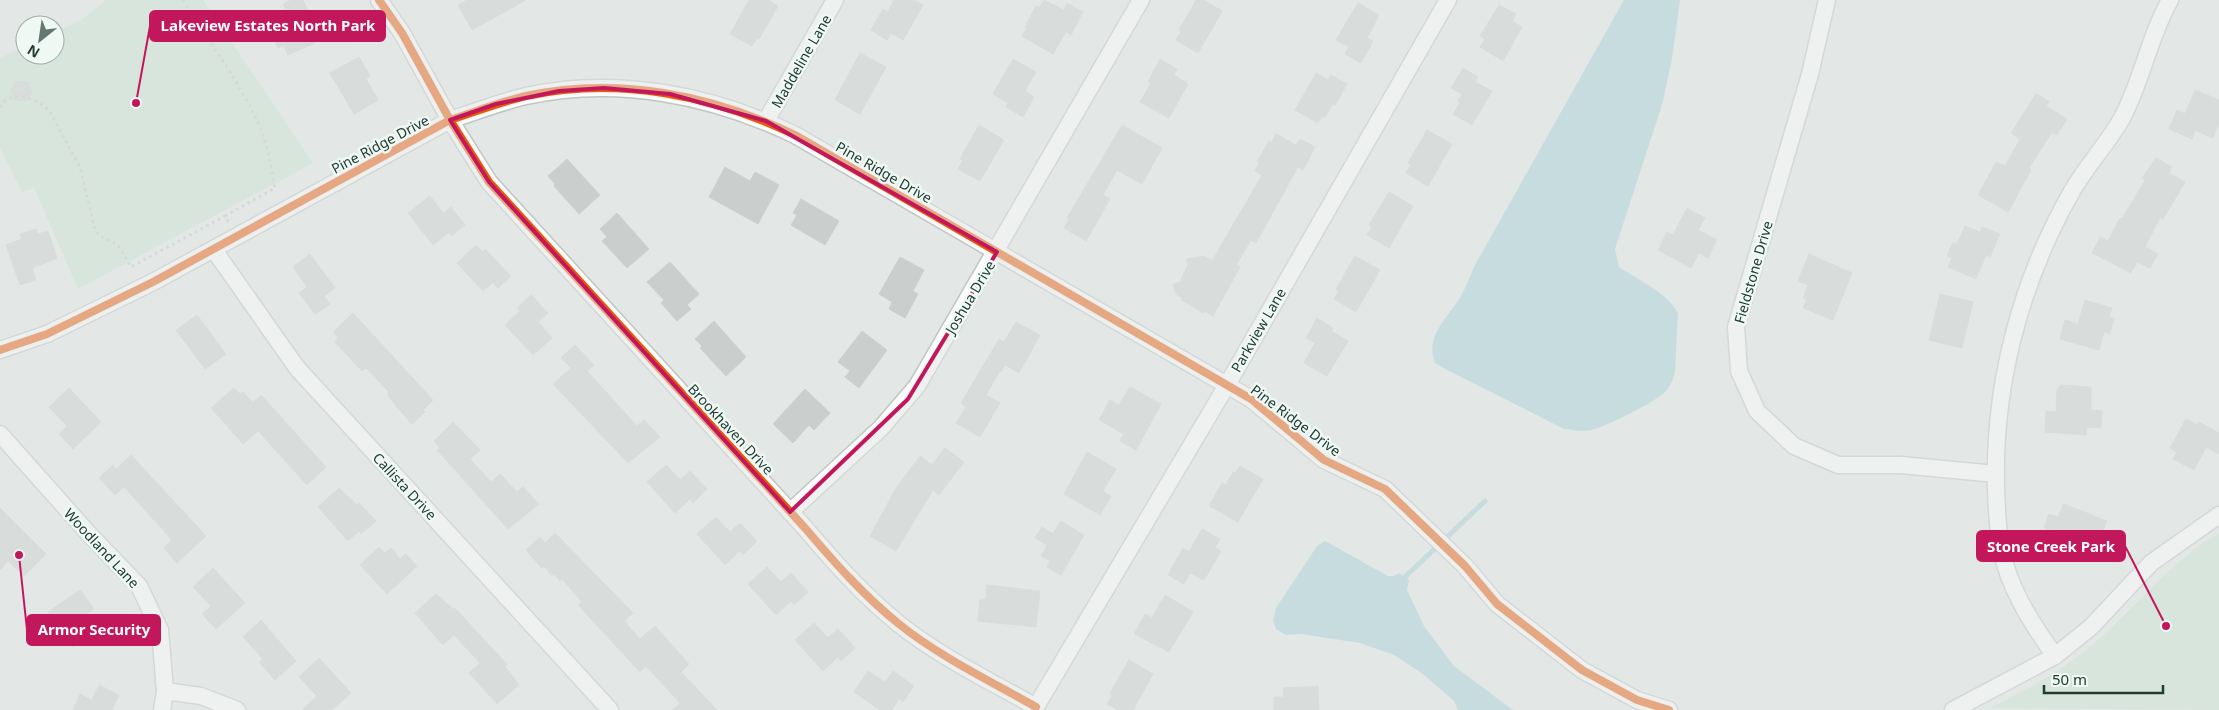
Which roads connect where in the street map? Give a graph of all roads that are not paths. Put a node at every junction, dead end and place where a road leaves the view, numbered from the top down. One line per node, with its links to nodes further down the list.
1 (379, 0): 7 (street, Brookhaven Drive)
2 (835, 0): 8 (street, Maddeline Lane)
3 (1141, 0): 10 (street, Joshua Drive)
4 (1448, 0): 12 (street, Parkview Lane)
5 (1827, 0): 14 (street, Fieldstone Drive)
6 (2165, 2): 14 (street)
7 (450, 120): 8 (street, Pine Ridge Drive); 9 (street, Pine Ridge Drive); 15 (street, Brookhaven Drive)
8 (766, 121): 10 (street, Pine Ridge Drive)
9 (214, 250): 11 (street, Pine Ridge Drive); 23 (street, Callista Drive)
10 (997, 252): 12 (street, Pine Ridge Drive); 15 (street, Joshua Drive)
11 (0, 350)
12 (1227, 385): 19 (street, Pine Ridge Drive); 20 (street, Parkview Lane)
13 (0, 434): 18 (street, Woodland Lane)
14 (1996, 474): 17 (street)
15 (790, 512): 20 (street, Brookhaven Drive)
16 (2219, 515): 17 (street)
17 (2055, 656): 25 (street)
18 (166, 691): 21 (street, Woodland Lane); 22 (street)
19 (1635, 705): 24 (street, Pine Ridge Drive)
20 (1035, 709)
21 (162, 710)
22 (237, 710)
23 (610, 710)
24 (1669, 710)
25 (1953, 710)

